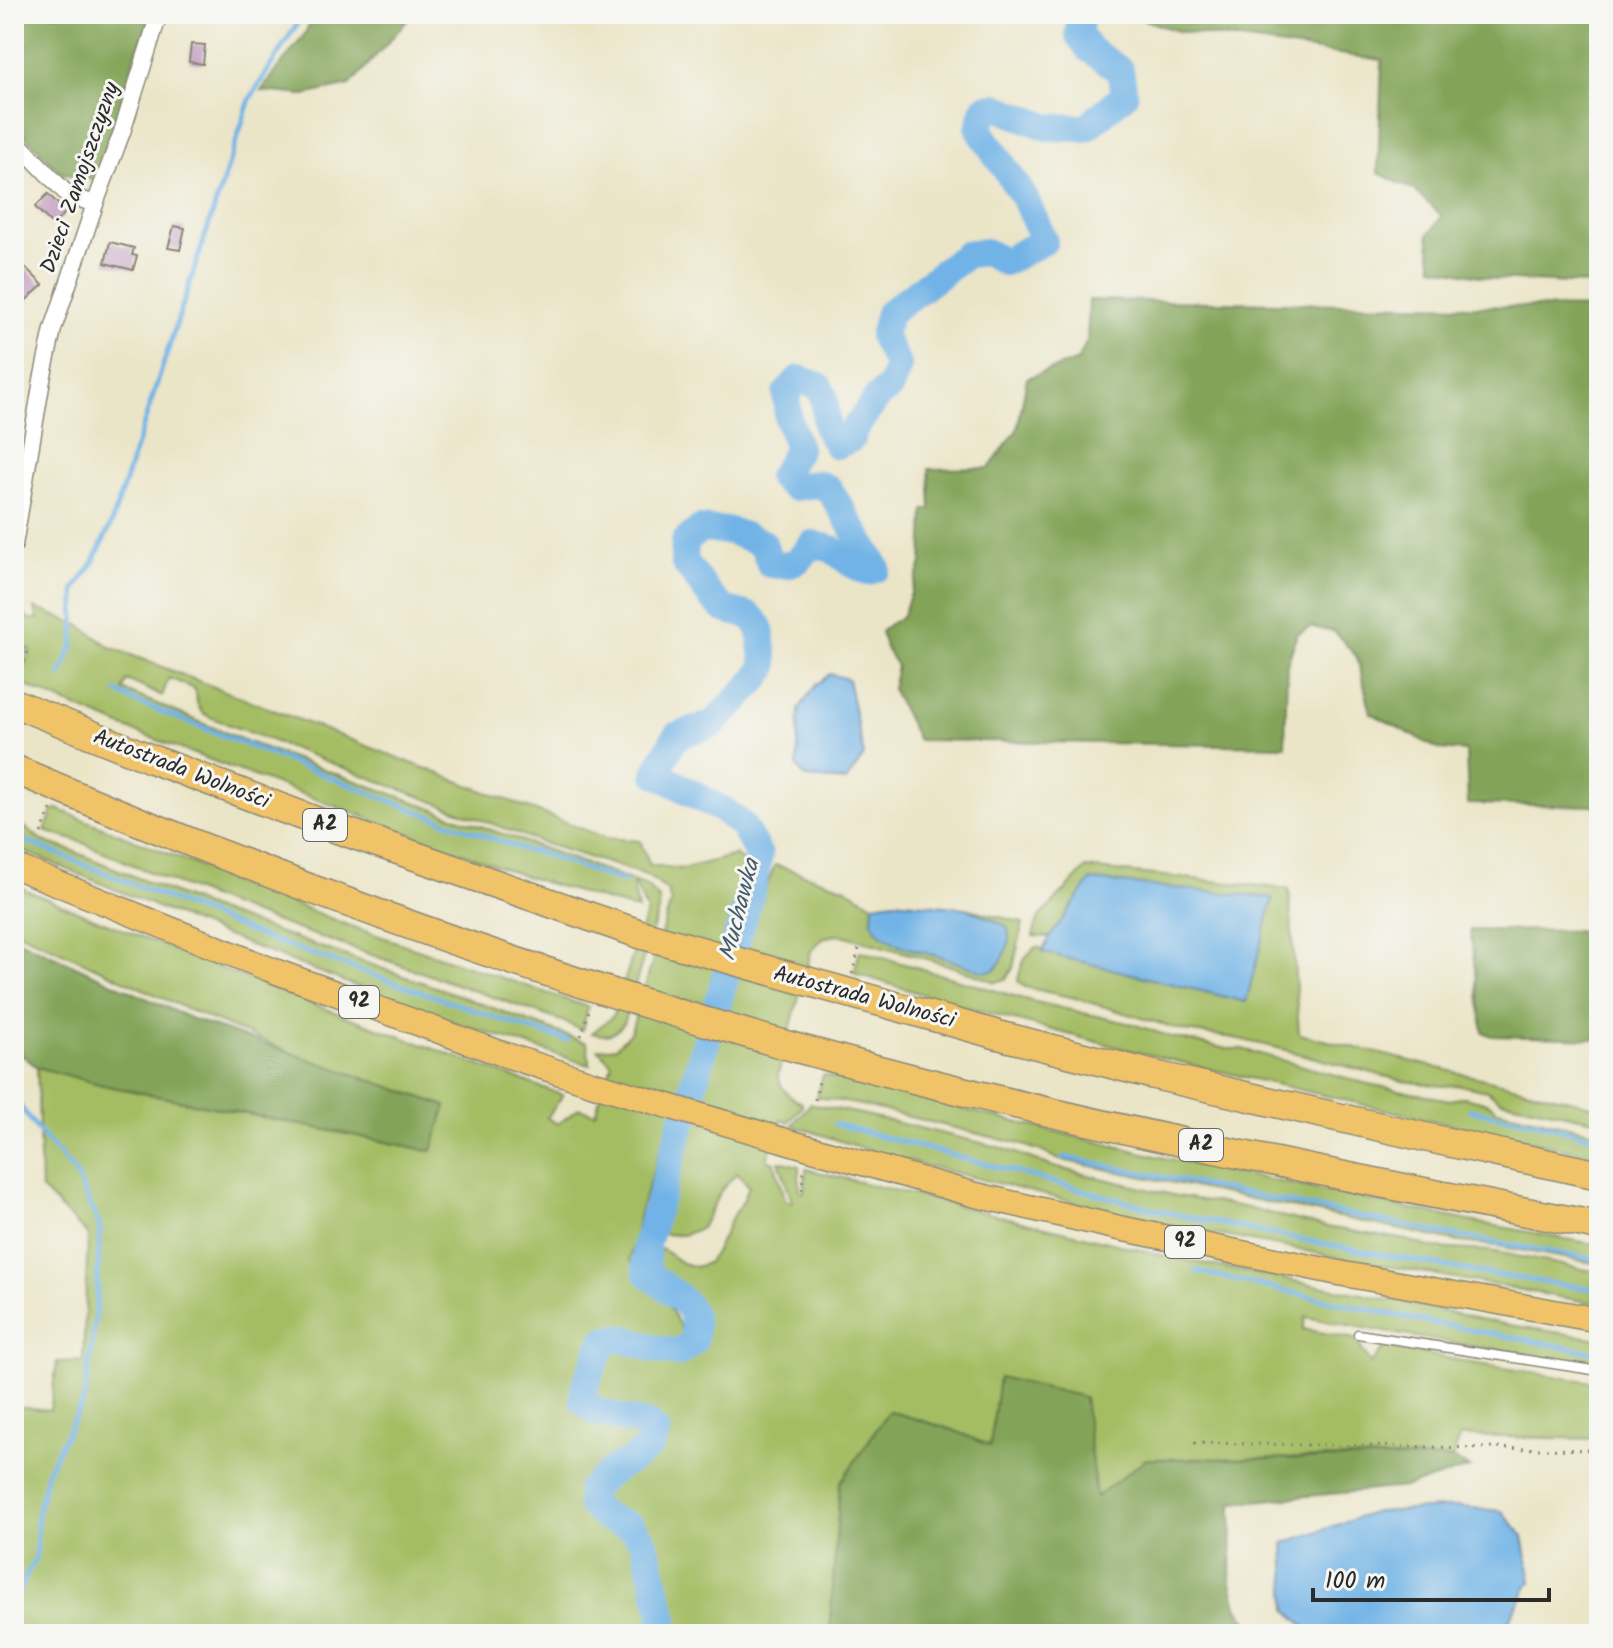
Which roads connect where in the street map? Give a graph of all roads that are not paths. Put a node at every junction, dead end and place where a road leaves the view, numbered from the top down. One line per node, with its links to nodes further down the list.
1 (159, 14): 3 (street, Dzieci Zamojszczyzny)
2 (14, 139): 3 (street)
3 (95, 204): 5 (street, Dzieci Zamojszczyzny)
4 (14, 448): 5 (street)
5 (28, 461): 6 (street, Dzieci Zamojszczyzny)
6 (16, 521): 7 (street, Dzieci Zamojszczyzny)
7 (14, 545)
8 (14, 703): 11 (highway, Autostrada Wolności / A2)
9 (14, 769): 12 (highway, A2)
10 (14, 866): 13 (main road, 92)
11 (1599, 1175)
12 (1599, 1226)
13 (1599, 1320)
14 (1358, 1334): 15 (lane)
15 (1599, 1371)

